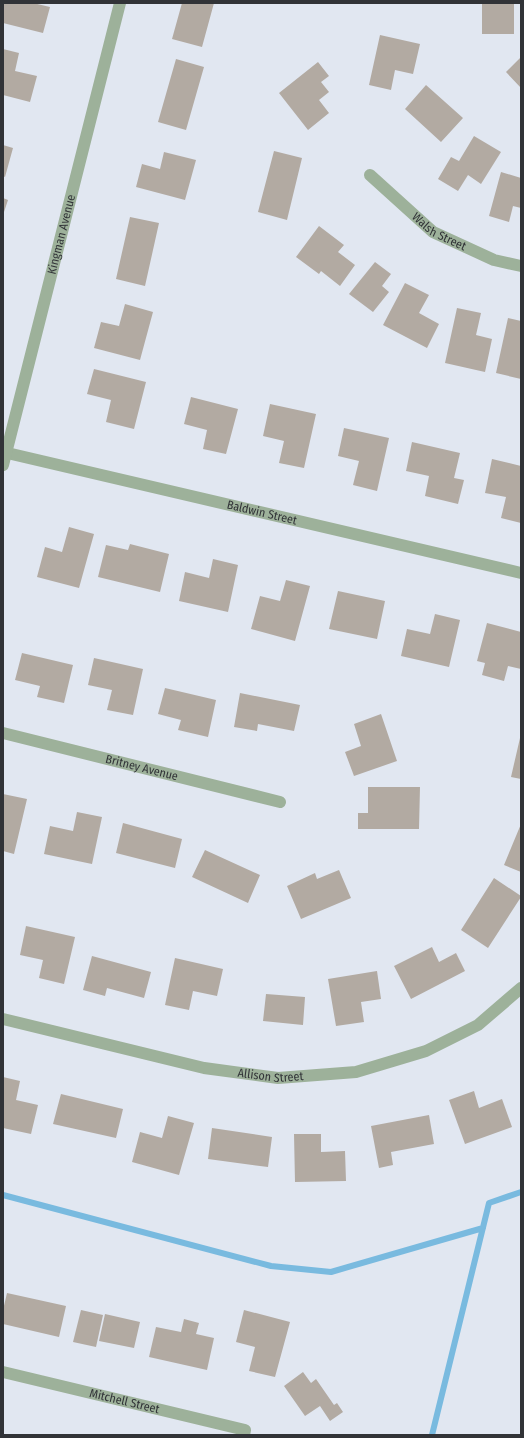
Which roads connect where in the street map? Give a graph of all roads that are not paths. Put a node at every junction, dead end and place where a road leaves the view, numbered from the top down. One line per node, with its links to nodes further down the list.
1 (120, 3): 4 (street, Kingman Avenue)
2 (370, 175): 3 (street, Walsh Street)
3 (521, 266)
4 (5, 452): 5 (street, Kingman Avenue); 6 (street, Baldwin Street)
5 (3, 465)
6 (521, 573)
7 (3, 733): 8 (street, Britney Avenue)
8 (280, 802)
9 (521, 988): 10 (street, Allison Street)
10 (3, 1020)
11 (3, 1372): 12 (street, Mitchell Street)
12 (245, 1433)

